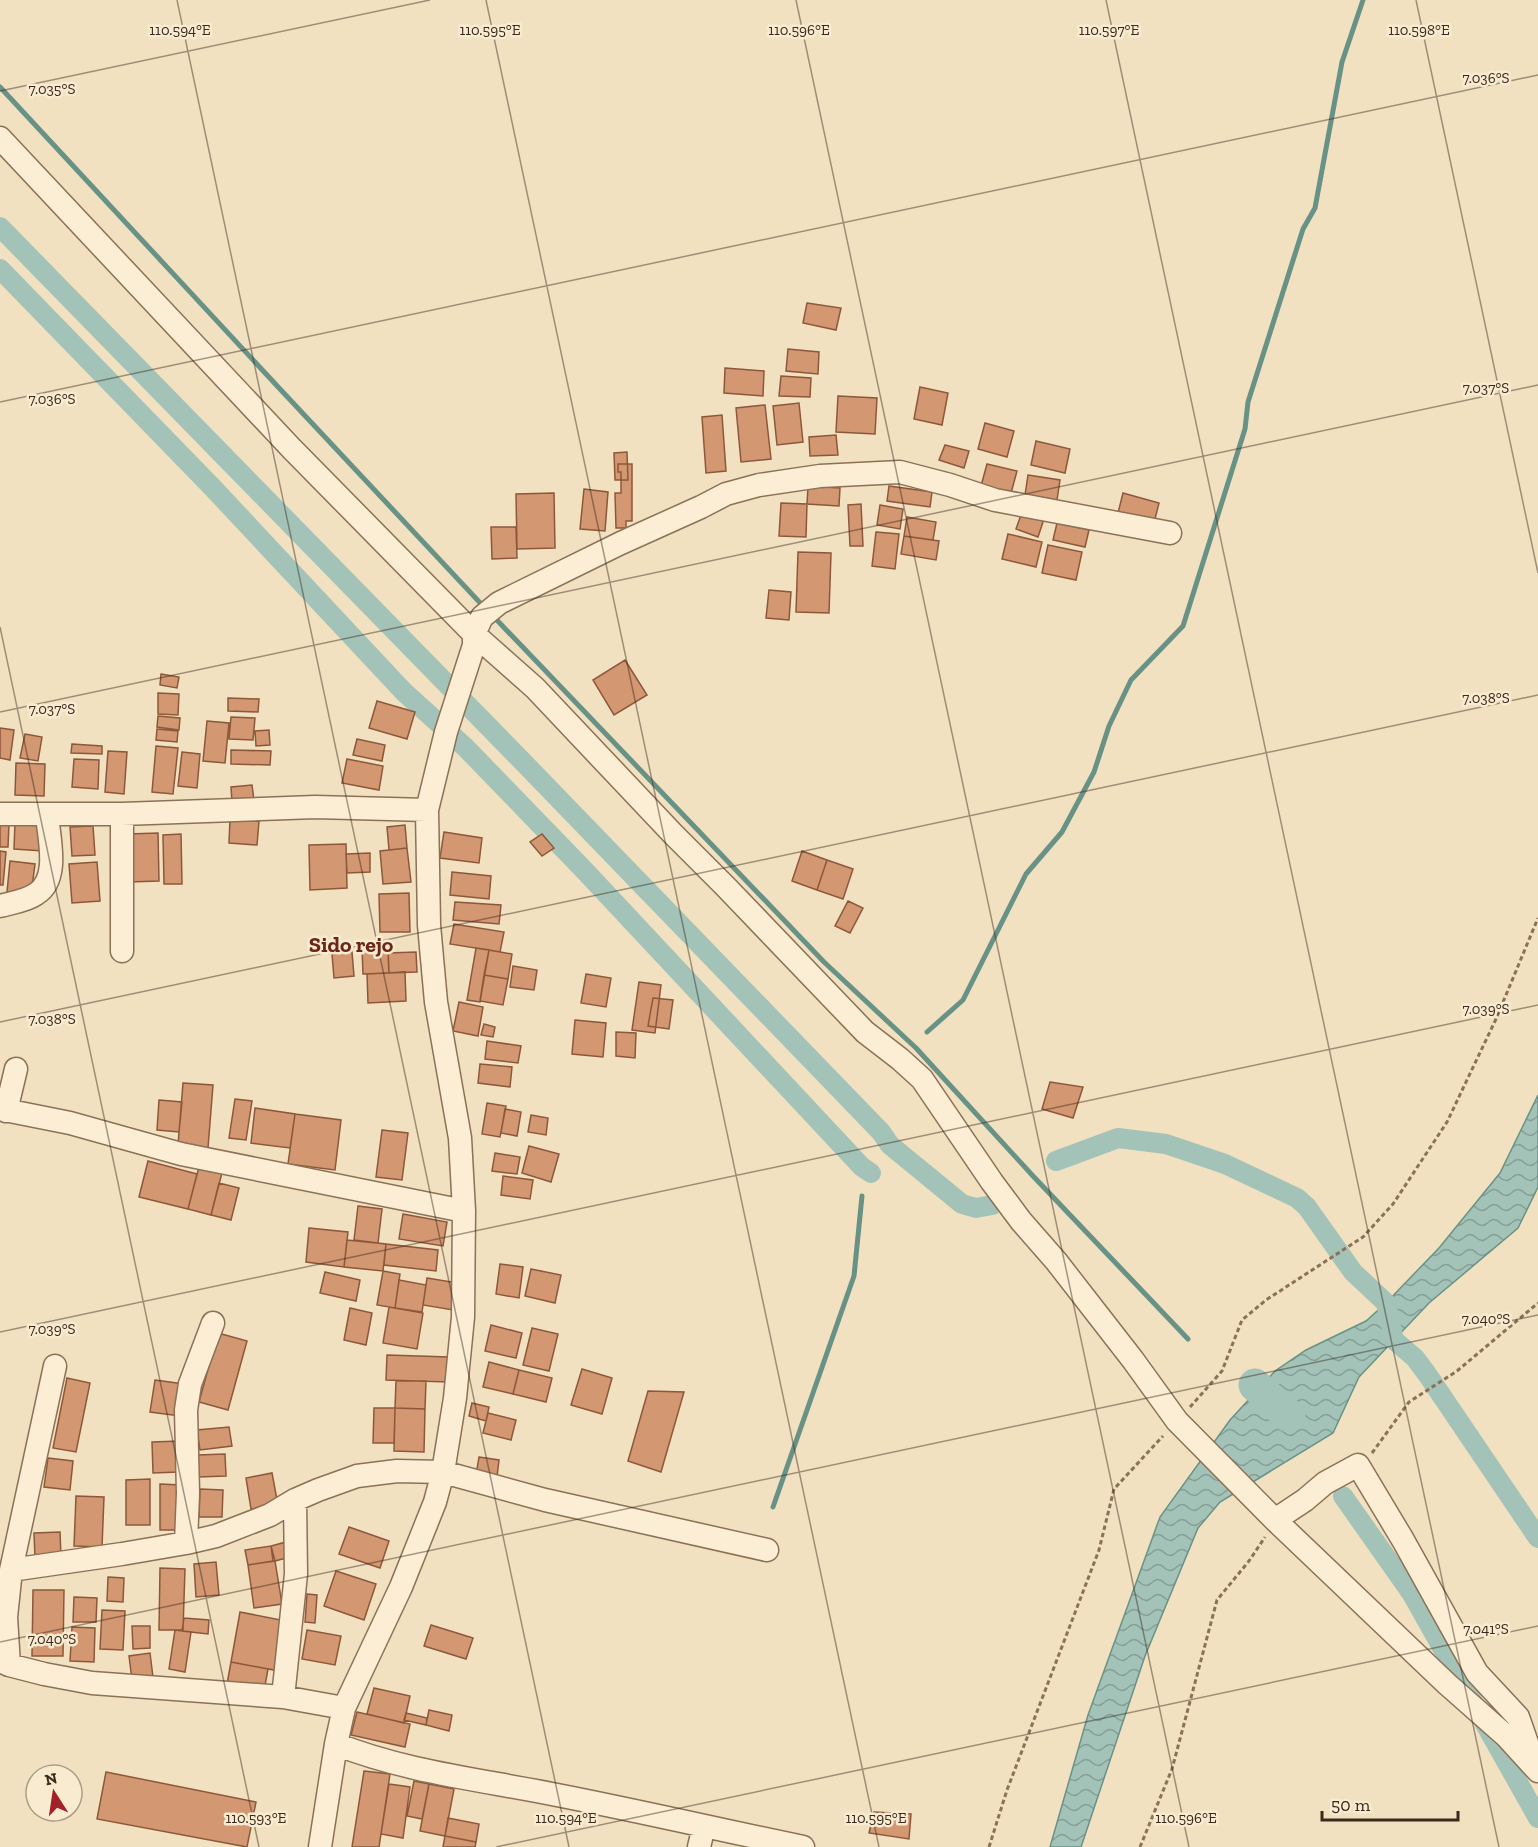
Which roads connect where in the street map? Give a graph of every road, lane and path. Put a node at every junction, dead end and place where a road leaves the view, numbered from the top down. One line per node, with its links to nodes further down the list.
1 (0, 138): 3 (street)
2 (1170, 533): 3 (street)
3 (485, 618): 4 (street); 17 (street)
4 (427, 810): 6 (street); 13 (street)
5 (0, 814): 7 (street)
6 (122, 814): 7 (street); 10 (street)
7 (47, 815): 8 (street)
8 (0, 906)
9 (1538, 918): 17 (path)
10 (122, 951)
11 (16, 1069): 12 (street)
12 (3, 1110): 13 (street)
13 (464, 1211): 19 (street)
14 (1538, 1303): 18 (path)
15 (213, 1323): 22 (street)
16 (55, 1366): 24 (street)
17 (1177, 1421): 21 (street); 33 (path)
18 (1358, 1465): 21 (street); 29 (street)
19 (443, 1472): 20 (street); 23 (street); 27 (street)
20 (295, 1500): 22 (street); 26 (street)
21 (1270, 1515): 29 (street); 34 (path)
22 (186, 1544): 24 (street)
23 (767, 1550)
24 (11, 1570): 25 (street)
25 (5, 1663): 26 (street)
26 (283, 1697): 27 (street)
27 (344, 1708): 28 (street)
28 (336, 1744): 30 (street); 31 (street)
29 (1538, 1772)
30 (702, 1836): 32 (street)
31 (320, 1847)
32 (803, 1847)
33 (989, 1847)
34 (1140, 1847)

